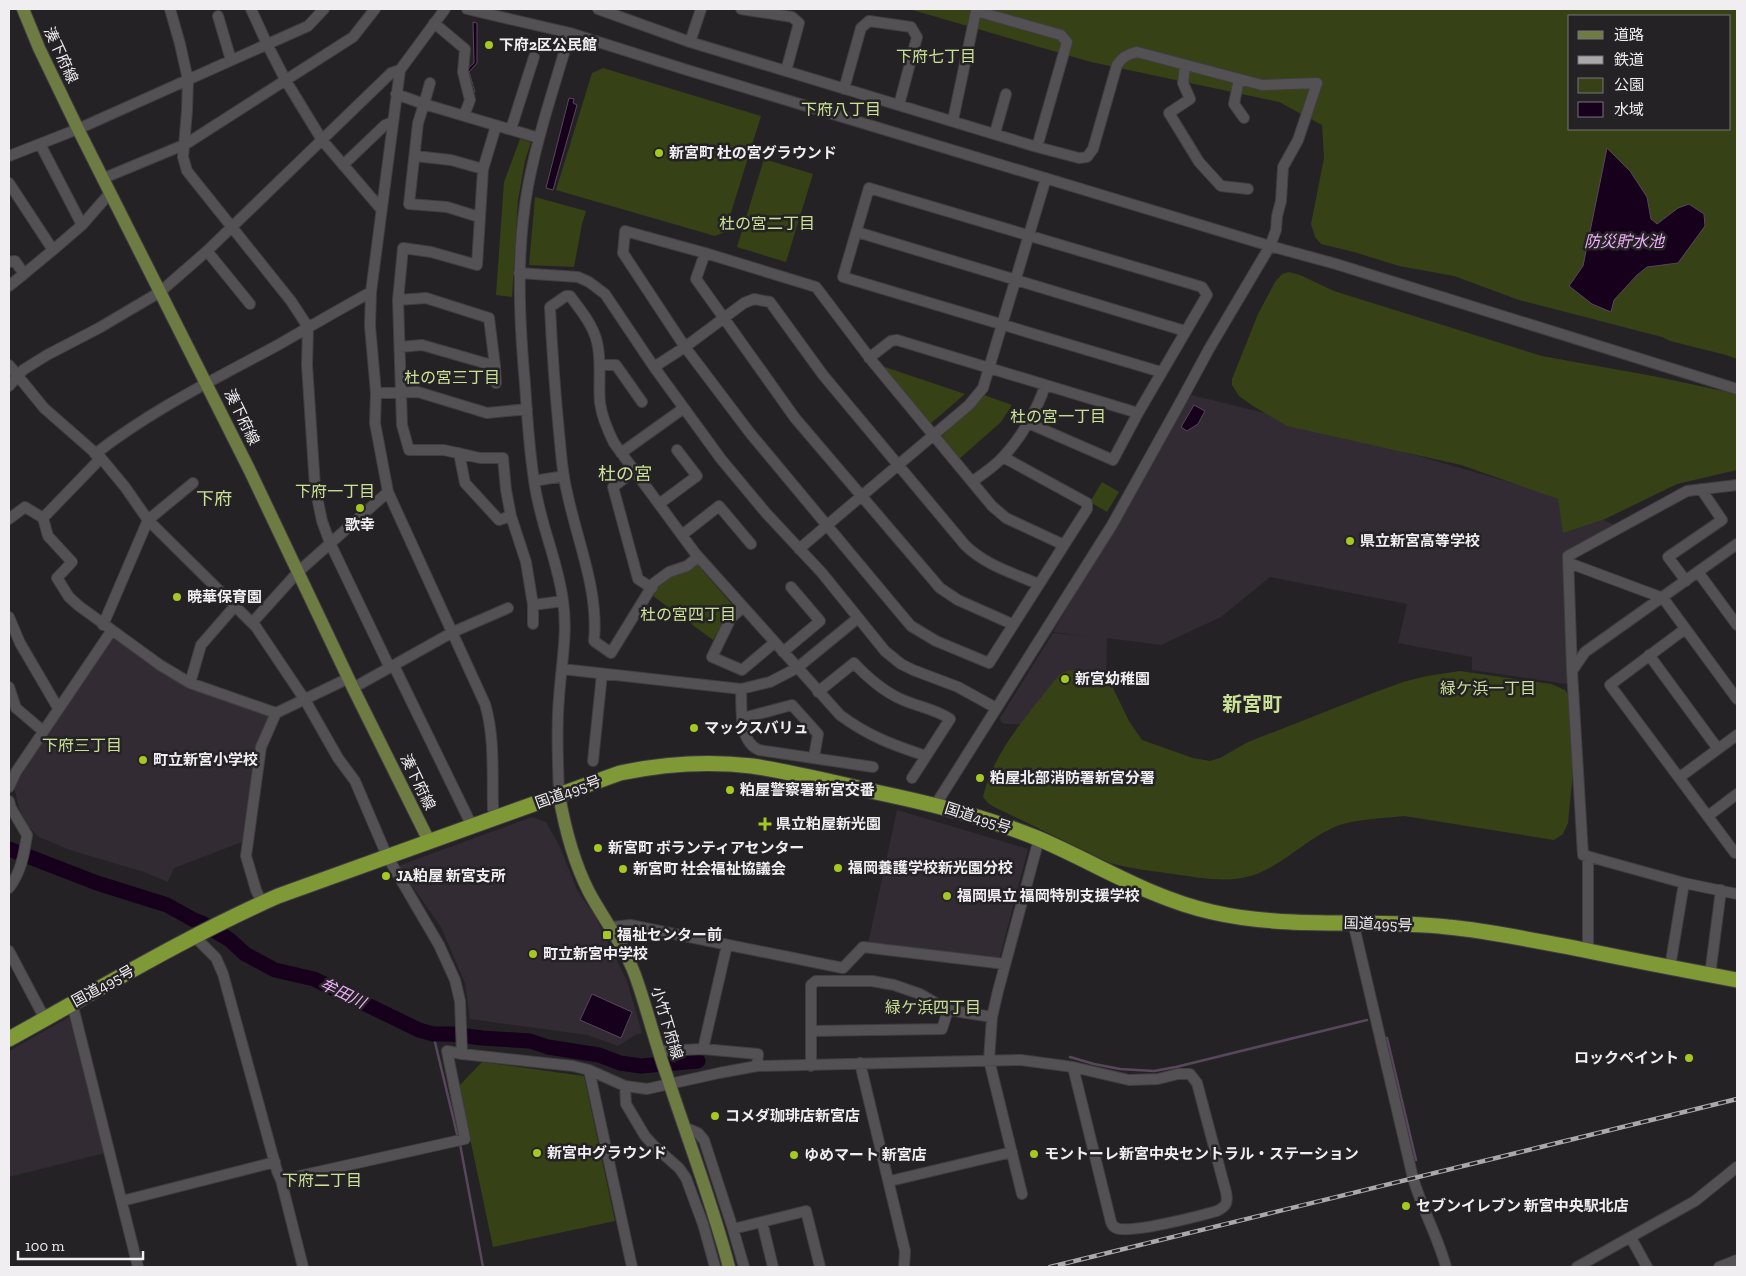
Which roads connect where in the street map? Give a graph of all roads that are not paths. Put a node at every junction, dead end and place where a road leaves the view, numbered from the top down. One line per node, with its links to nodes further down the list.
1 (23, 9): 35 (main road, 湊下府線)
2 (170, 9): 22 (street)
3 (251, 9): 15 (street)
4 (324, 9): 15 (street)
5 (375, 9): 23 (street)
6 (445, 9): 12 (street)
7 (467, 9): 13 (street)
8 (598, 9): 14 (street)
9 (701, 9): 14 (street)
10 (741, 9): 20 (street)
11 (218, 16): 17 (street)
12 (434, 23): 19 (street); 30 (street)
13 (570, 33): 38 (street); 48 (street)
14 (690, 42): 20 (street)
15 (267, 44): 17 (street); 23 (street)
16 (534, 57): 36 (street)
17 (231, 60): 22 (street)
18 (1185, 66): 21 (street); 42 (street); 50 (street)
19 (400, 70): 26 (street); 39 (street)
20 (786, 71): 25 (street)
21 (1239, 79): 31 (street); 58 (street)
22 (188, 80): 35 (street); 41 (street)
23 (286, 80): 39 (street); 41 (street)
24 (430, 83): 28 (street)
25 (844, 89): 29 (street); 29 (street)
26 (396, 94): 28 (street); 33 (street)
27 (1006, 94): 37 (street)
28 (424, 104): 30 (street); 44 (street)
29 (899, 105): 32 (street)
30 (464, 116): 34 (street)
31 (1244, 118)
32 (953, 120): 37 (street); 42 (street)
33 (393, 122): 45 (street); 52 (street)
34 (496, 126): 36 (street); 46 (street)
35 (78, 129): 40 (street); 47 (main road, 湊下府線)
36 (511, 129): 38 (street)
37 (994, 134): 42 (street)
38 (539, 138): 63 (street)
39 (322, 140): 45 (street); 55 (street)
40 (40, 144): 43 (street); 54 (street)
41 (186, 144): 47 (street); 55 (street)
42 (1037, 147)
43 (9, 156)
44 (415, 156): 46 (street); 53 (street)
45 (343, 165): 52 (street)
46 (483, 169): 53 (street)
47 (104, 178): 51 (main road, 湊下府線)
48 (1046, 178): 57 (street); 58 (street)
49 (9, 183): 59 (street)
50 (1248, 189)
51 (110, 192): 54 (street); 67 (main road, 湊下府線)
52 (381, 209): 68 (street)
53 (479, 216): 69 (street)
54 (82, 225): 59 (street)
55 (232, 227): 60 (street); 73 (street)
56 (857, 232): 57 (street); 65 (street); 72 (street)
57 (1029, 236): 65 (street); 74 (street)
58 (1270, 246): 89 (street); 164 (street)
59 (53, 250): 64 (street)
60 (207, 251): 67 (street); 70 (street)
61 (705, 253): 71 (street); 76 (street); 77 (street)
62 (9, 262): 64 (street)
63 (519, 273): 81 (street); 94 (street)
64 (24, 274): 66 (street)
65 (1015, 280): 72 (street); 74 (street)
66 (9, 286)
67 (160, 292): 84 (street); 85 (main road, 湊下府線)
68 (371, 292): 73 (street); 91 (street)
69 (398, 300): 75 (street); 80 (street)
70 (250, 304)
71 (724, 318): 76 (street); 103 (street); 112 (street)
72 (1003, 324): 82 (street); 83 (street)
73 (308, 327): 85 (street); 120 (street)
74 (1185, 331): 83 (street)
75 (400, 347): 80 (street); 90 (street)
76 (685, 347): 81 (street); 118 (street)
77 (869, 358): 82 (street); 97 (street)
78 (9, 365): 84 (street)
79 (600, 365): 92 (street); 100 (street); 105 (street)
80 (495, 366): 86 (street)
81 (654, 367): 93 (street)
82 (989, 368): 88 (street); 97 (street)
83 (1161, 372): 95 (street)
84 (17, 376): 87 (street); 101 (street)
85 (206, 382): 101 (street); 127 (main road, 湊下府線)
86 (496, 383)
87 (9, 386)
88 (1045, 386): 95 (street); 96 (street)
89 (1737, 389)
90 (401, 393): 91 (street); 94 (street); 99 (street)
91 (376, 394): 111 (street)
92 (642, 402)
93 (684, 408): 100 (street); 124 (street)
94 (527, 409): 106 (street)
95 (1138, 413): 96 (street)
96 (1028, 423): 102 (street)
97 (933, 435): 103 (street); 107 (street)
98 (677, 450): 113 (street)
99 (459, 453): 114 (street); 114 (street)
100 (621, 453): 104 (street)
101 (98, 456): 115 (street); 117 (street)
102 (1003, 457): 107 (street); 122 (street)
103 (898, 466): 112 (street); 130 (street)
104 (634, 471): 113 (street); 132 (street)
105 (564, 476): 106 (street); 132 (street)
106 (534, 481): 134 (street)
107 (972, 482): 122 (street)
108 (193, 483): 117 (street)
109 (1737, 485): 110 (street)
110 (1701, 489): 126 (street); 129 (street)
111 (388, 492): 120 (street); 147 (street)
112 (862, 496): 118 (street); 143 (street)
113 (659, 504): 119 (street)
114 (511, 516): 135 (street)
115 (43, 518): 116 (street); 145 (street)
116 (9, 519)
117 (148, 520): 136 (street); 145 (street)
118 (826, 526): 124 (street); 143 (street)
119 (682, 535): 121 (street); 125 (street)
120 (330, 543): 127 (street); 151 (street)
121 (750, 544)
122 (1064, 545): 130 (street)
123 (1736, 547): 128 (street)
124 (799, 549): 140 (street)
125 (698, 557): 132 (street); 137 (street)
126 (1568, 563): 133 (street); 154 (street)
127 (298, 572): 141 (street); 157 (main road, 湊下府線)
128 (1698, 572): 129 (street); 144 (street)
129 (1686, 581): 133 (street)
130 (1038, 584): 143 (street)
131 (790, 587): 149 (street)
132 (652, 588)
133 (1663, 598): 146 (street); 154 (street)
134 (563, 601): 135 (street); 153 (street)
135 (533, 605): 142 (street)
136 (235, 606): 141 (street); 156 (street)
137 (744, 607): 148 (street); 148 (street)
138 (508, 608): 147 (street)
139 (9, 617): 163 (street)
140 (858, 618): 152 (street); 164 (street)
141 (252, 623): 162 (street)
142 (533, 624)
143 (1012, 624)
144 (1737, 625)
145 (107, 627): 156 (street); 163 (street)
146 (1685, 629): 150 (street); 161 (street)
147 (453, 632): 151 (street); 182 (street)
148 (774, 643): 149 (street)
149 (783, 652): 152 (street)
150 (1649, 655): 169 (street); 174 (street)
151 (391, 666): 157 (street); 183 (street)
152 (797, 668): 159 (street); 160 (street)
153 (562, 669): 155 (street); 178 (street)
154 (1572, 671): 188 (street)
155 (602, 674): 159 (street); 172 (street)
156 (190, 683): 165 (street)
157 (351, 683): 162 (street); 185 (main road, 湊下府線)
158 (9, 687): 167 (street)
159 (741, 689): 166 (street)
160 (818, 692): 170 (street); 170 (street)
161 (1737, 699)
162 (305, 700): 165 (street); 187 (street)
163 (58, 708): 167 (street)
164 (996, 708): 180 (street)
165 (276, 713): 193 (street)
166 (743, 718): 171 (street); 171 (street)
167 (43, 731): 176 (street)
168 (1737, 735): 169 (street)
169 (1718, 749): 174 (street)
170 (926, 756): 175 (street)
171 (814, 757): 173 (street)
172 (594, 761)
173 (873, 767)
174 (1680, 777): 181 (street)
175 (912, 778)
176 (9, 787)
177 (1737, 794): 181 (street)
178 (559, 795): 180 (highway, 国道495号); 182 (highway, 国道495号); 195 (main road, 小竹下府線)
179 (9, 801): 190 (street)
180 (936, 804): 184 (highway, 国道495号)
181 (1708, 816): 186 (street)
182 (496, 817): 183 (highway, 国道495号)
183 (472, 826): 185 (highway, 国道495号)
184 (1039, 839): 194 (highway, 国道495号); 200 (street)
185 (429, 841): 187 (highway, 国道495号)
186 (1737, 851)
187 (387, 856): 193 (highway, 国道495号); 211 (street)
188 (1588, 856): 189 (street); 199 (street)
189 (1684, 883): 191 (street); 201 (street)
190 (9, 888)
191 (1721, 890): 192 (street); 202 (street)
192 (1737, 894)
193 (262, 903): 196 (highway, 国道495号)
194 (1353, 922): 199 (highway, 国道495号); 242 (street)
195 (612, 927): 197 (street); 212 (main road, 小竹下府線)
196 (196, 935): 204 (highway, 国道495号); 223 (street)
197 (727, 945): 200 (street); 210 (street)
198 (9, 951): 207 (street)
199 (1588, 951): 201 (highway, 国道495号)
200 (1005, 964): 206 (street)
201 (1670, 967): 202 (highway, 国道495号)
202 (1710, 975): 203 (highway, 国道495号)
203 (1736, 978)
204 (72, 1003): 207 (highway, 国道495号); 228 (street)
205 (948, 1010): 206 (street); 208 (street); 208 (street)
206 (992, 1017): 213 (street)
207 (45, 1019): 209 (highway, 国道495号)
208 (812, 1031): 216 (street)
209 (9, 1038)
210 (703, 1049): 212 (street); 215 (street)
211 (462, 1052): 218 (street); 225 (street)
212 (660, 1053): 219 (main road, 小竹下府線)
213 (989, 1060): 214 (street); 217 (street); 222 (street)
214 (860, 1063): 216 (street); 226 (street)
215 (758, 1066): 216 (street); 219 (street)
216 (811, 1066)
217 (1073, 1067): 217 (street)
218 (589, 1070): 220 (street); 235 (street)
219 (668, 1080): 220 (street); 221 (main road, 小竹下府線)
220 (625, 1086): 236 (street)
221 (684, 1127): 230 (street); 237 (main road, 小竹下府線)
222 (1012, 1152): 226 (street); 227 (street)
223 (275, 1162): 225 (street); 228 (street)
224 (1737, 1168): 231 (street)
225 (281, 1180): 234 (street)
226 (890, 1181): 241 (street)
227 (1022, 1194)
228 (122, 1201): 233 (street)
229 (762, 1222): 230 (street); 239 (street); 240 (street)
230 (733, 1229): 238 (street)
231 (1631, 1238): 243 (street); 244 (street)
232 (1737, 1260): 245 (street)
233 (138, 1267)
234 (303, 1267)
235 (632, 1267)
236 (715, 1267)
237 (730, 1267)
238 (744, 1267)
239 (773, 1267)
240 (820, 1267)
241 (904, 1267)
242 (1446, 1267)
243 (1577, 1267)
244 (1648, 1267)
245 (1719, 1267)

